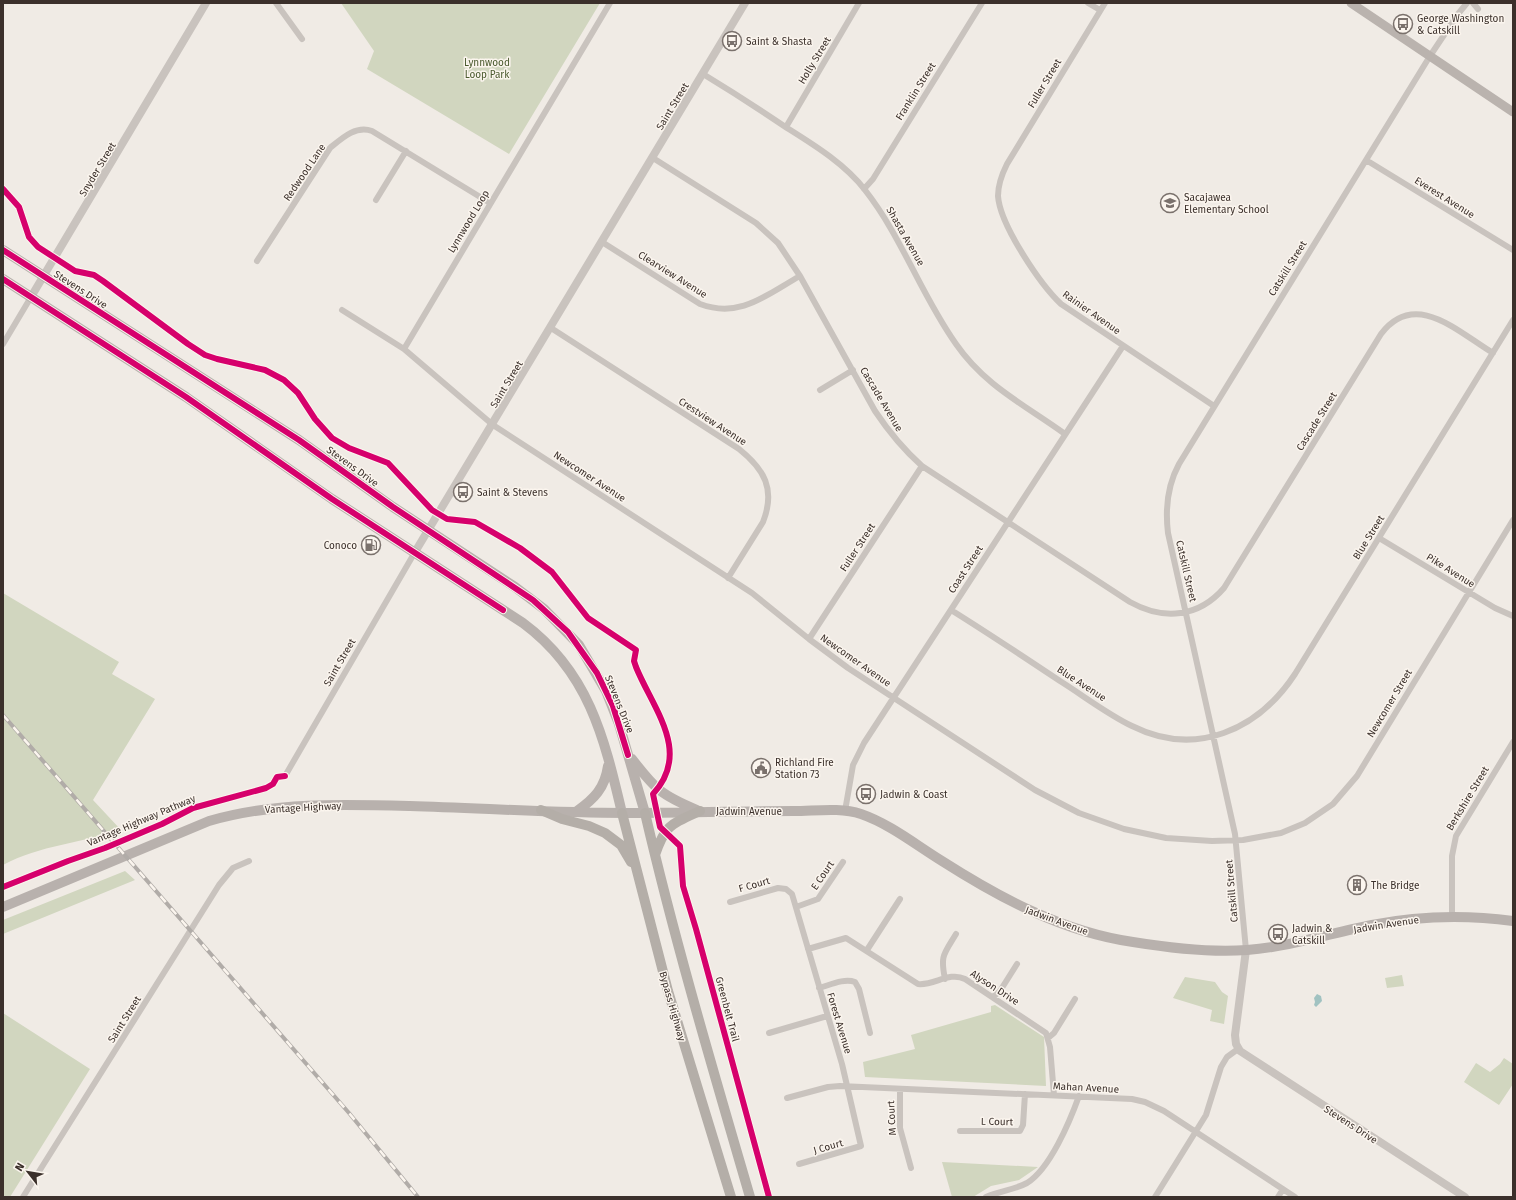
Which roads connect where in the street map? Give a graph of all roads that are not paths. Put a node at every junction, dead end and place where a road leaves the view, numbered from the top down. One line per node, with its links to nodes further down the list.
1 (206, 3): 31 (street, Snyder Street)
2 (276, 3): 14 (street)
3 (610, 3): 25 (street, Lynnwood Loop)
4 (745, 3): 16 (street, Saint Street)
5 (859, 3): 18 (street, Holly Street)
6 (982, 3): 23 (street, Franklin Street)
7 (1088, 3): 13 (street)
8 (1105, 3): 13 (street, Fuller Street)
9 (1351, 3): 15 (main road)
10 (1473, 3): 12 (street)
11 (1465, 4): 15 (street, Catskill Street)
12 (1478, 9)
13 (1100, 10): 22 (street, Fuller Street)
14 (302, 40)
15 (1430, 56): 17 (main road); 21 (street, Catskill Street)
16 (703, 74): 18 (street, Shasta Avenue); 20 (street, Saint Street)
17 (1513, 112)
18 (786, 127): 23 (street, Shasta Avenue)
19 (406, 151): 24 (street); 25 (street, Redwood Lane); 29 (street, Redwood Lane)
20 (653, 158): 26 (street, Saint Street); 30 (street, Cascade Avenue)
21 (1366, 160): 28 (street, Everest Avenue); 43 (street, Catskill Street)
22 (1001, 175): 38 (street, Rainier Avenue)
23 (864, 189): 45 (street, Shasta Avenue)
24 (376, 200)
25 (490, 203): 39 (street, Lynnwood Loop)
26 (602, 242): 30 (street, Clearview Avenue); 36 (street, Saint Street)
27 (3, 250): 31 (main road, Stevens Drive)
28 (1513, 250)
29 (257, 261)
30 (800, 276): 41 (street, Cascade Avenue)
31 (44, 277): 33 (street, Snyder Street); 49 (main road, Stevens Drive)
32 (3, 279): 33 (main road)
33 (32, 297): 37 (street, Snyder Street); 51 (main road)
34 (342, 310): 39 (street)
35 (1513, 320): 40 (street, Blue Street)
36 (551, 328): 44 (street, Saint Street); 52 (street, Crestview Avenue)
37 (3, 344)
38 (1123, 346): 43 (street, Rainier Avenue); 45 (street, Coast Street)
39 (404, 349): 44 (street)
40 (1493, 353): 50 (street, Blue Street); 55 (street, Cascade Street)
41 (853, 370): 42 (street); 46 (street, Cascade Avenue)
42 (820, 390)
43 (1214, 406): 55 (street, Catskill Street)
44 (493, 425): 49 (street, Saint Street); 52 (street, Newcomer Avenue)
45 (1065, 434): 48 (street, Coast Street)
46 (922, 466): 48 (street, Cascade Avenue); 57 (street, Fuller Street)
47 (1513, 520): 53 (street, Newcomer Street)
48 (1008, 522): 54 (street, Coast Street); 55 (street, Cascade Avenue)
49 (429, 531): 51 (street, Saint Street); 61 (main road, Stevens Drive)
50 (1379, 538): 53 (street, Pike Avenue); 59 (street, Blue Street)
51 (416, 552): 62 (main road); 63 (street, Saint Street)
52 (728, 578): 57 (street, Newcomer Avenue)
53 (1468, 593): 56 (street, Pike Avenue); 70 (street, Newcomer Street)
54 (951, 610): 58 (street, Coast Street); 59 (street, Blue Avenue)
55 (1186, 611): 59 (street, Catskill Street)
56 (1513, 616)
57 (809, 639): 58 (street, Newcomer Avenue)
58 (894, 698): 67 (street, Coast Street); 70 (street, Newcomer Avenue)
59 (1213, 736): 70 (street, Catskill Street)
60 (1513, 742): 79 (street, Berkshire Street)
61 (628, 755): 66 (main road); 69 (main road, Stevens Drive)
62 (609, 764): 65 (main road); 68 (main road)
63 (284, 776)
64 (541, 810): 65 (main road, Vantage Highway); 74 (highway); 77 (main road, Vantage Highway)
65 (576, 811): 68 (main road, Vantage Highway)
66 (700, 811): 67 (main road, Jadwin Avenue); 69 (main road, Jadwin Avenue); 71 (highway)
67 (845, 811): 84 (main road, Jadwin Avenue)
68 (622, 813): 69 (main road, Jadwin Avenue); 74 (highway, Bypass Highway)
69 (645, 813): 71 (highway, Bypass Highway)
70 (1236, 840): 84 (street, Catskill Street)
71 (655, 855): 109 (highway, Bypass Highway)
72 (249, 861): 107 (street, Saint Street)
73 (843, 862): 78 (street, E Court)
74 (637, 871): 108 (highway, Bypass Highway)
75 (900, 899): 83 (street)
76 (730, 902): 78 (street, F Court)
77 (3, 907)
78 (796, 907): 82 (street, Forest Avenue)
79 (1452, 916): 80 (main road, Jadwin Avenue); 84 (main road, Jadwin Avenue)
80 (1513, 921)
81 (956, 934): 86 (street)
82 (808, 949): 83 (street, Alyson Drive); 87 (street, Forest Avenue)
83 (867, 950): 86 (street, Alyson Drive)
84 (1246, 950): 94 (street, Catskill Street)
85 (1017, 964): 88 (street)
86 (945, 979): 88 (street, Alyson Drive)
87 (819, 988): 90 (street, Forest Avenue); 92 (street)
88 (993, 997): 93 (street, Alyson Drive)
89 (1075, 999): 93 (street)
90 (827, 1016): 91 (street); 95 (street, Forest Avenue)
91 (769, 1033)
92 (870, 1033)
93 (1048, 1038): 98 (street)
94 (1238, 1049): 102 (street); 114 (street, Stevens Drive)
95 (848, 1086): 96 (street, Mahan Avenue); 100 (street, Mahan Avenue); 103 (street, Forest Avenue)
96 (900, 1089): 97 (street, Mahan Avenue); 105 (street, M Court)
97 (1025, 1094): 98 (street, Mahan Avenue); 101 (street, L Court)
98 (1054, 1095): 99 (street, Mahan Avenue)
99 (1079, 1096): 102 (street, Mahan Avenue); 110 (street)
100 (787, 1098)
101 (960, 1131)
102 (1195, 1132): 106 (street, Mahan Avenue); 111 (street)
103 (861, 1146): 104 (street, J Court)
104 (799, 1164)
105 (911, 1168)
106 (1283, 1189): 112 (street); 113 (street, Mahan Avenue)
107 (23, 1197)
108 (730, 1197)
109 (750, 1197)
110 (986, 1197)
111 (1155, 1197)
112 (1278, 1197)
113 (1295, 1197)
114 (1465, 1197)

